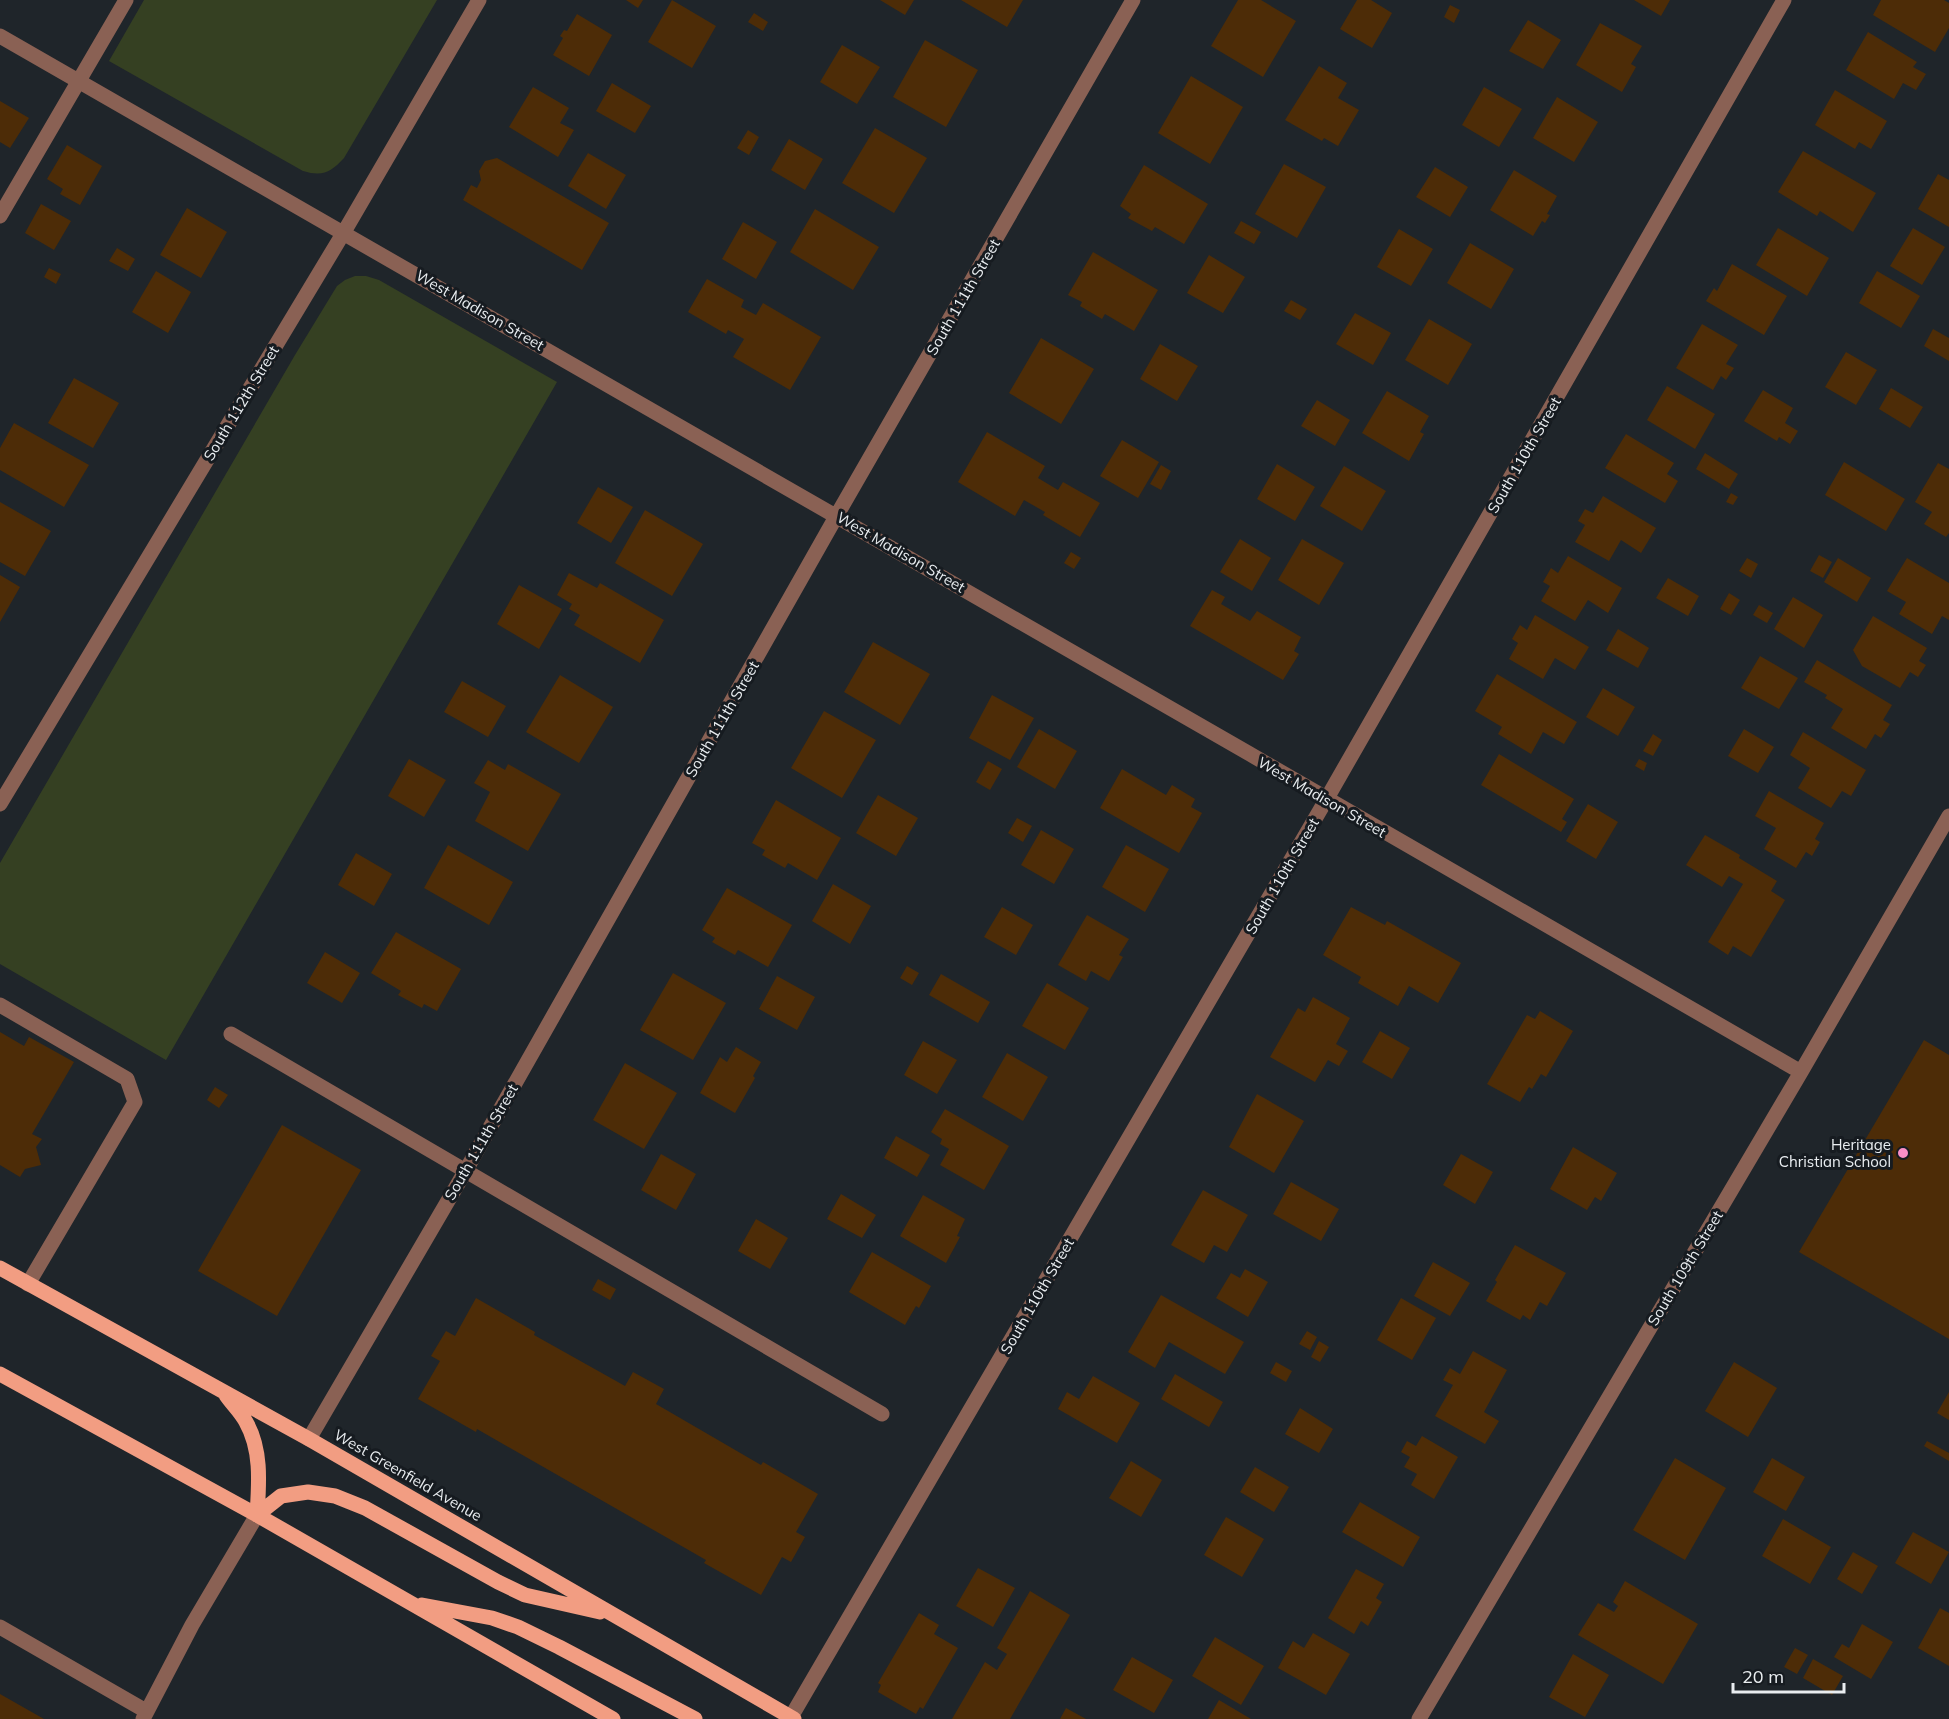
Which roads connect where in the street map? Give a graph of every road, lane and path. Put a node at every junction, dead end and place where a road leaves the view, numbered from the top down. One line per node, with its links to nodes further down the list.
1 (126, 0): 6 (street)
2 (480, 0): 8 (street, South 112th Street)
3 (1133, 0): 9 (street, South 111th Street)
4 (1784, 0): 10 (street, South 110th Street)
5 (0, 36): 6 (street, West Madison Street)
6 (79, 81): 7 (street); 8 (street, West Madison Street)
7 (0, 216)
8 (344, 232): 9 (street, West Madison Street); 11 (street, South 112th Street)
9 (837, 515): 10 (street, West Madison Street); 16 (street, South 111th Street)
10 (1326, 800): 15 (street, West Madison Street); 28 (street, South 110th Street)
11 (0, 804)
12 (1949, 816): 15 (street, South 109th Street)
13 (0, 1005): 18 (street)
14 (231, 1034): 16 (street)
15 (1801, 1072): 31 (street, South 109th Street)
16 (465, 1170): 21 (street); 22 (street, South 111th Street)
17 (0, 1268): 18 (main road, West Greenfield Avenue)
18 (28, 1284): 20 (main road, West Greenfield Avenue)
19 (0, 1374): 23 (main road)
20 (222, 1390): 22 (main road, West Greenfield Avenue); 23 (main road)
21 (882, 1414)
22 (309, 1439): 25 (main road, West Greenfield Avenue)
23 (257, 1515): 24 (main road); 25 (main road); 27 (street)
24 (411, 1603): 29 (main road); 30 (main road)
25 (614, 1615): 28 (main road, West Greenfield Avenue)
26 (0, 1627): 27 (street)
27 (144, 1715)
28 (791, 1718)
29 (613, 1719)
30 (695, 1719)
31 (1419, 1719)

